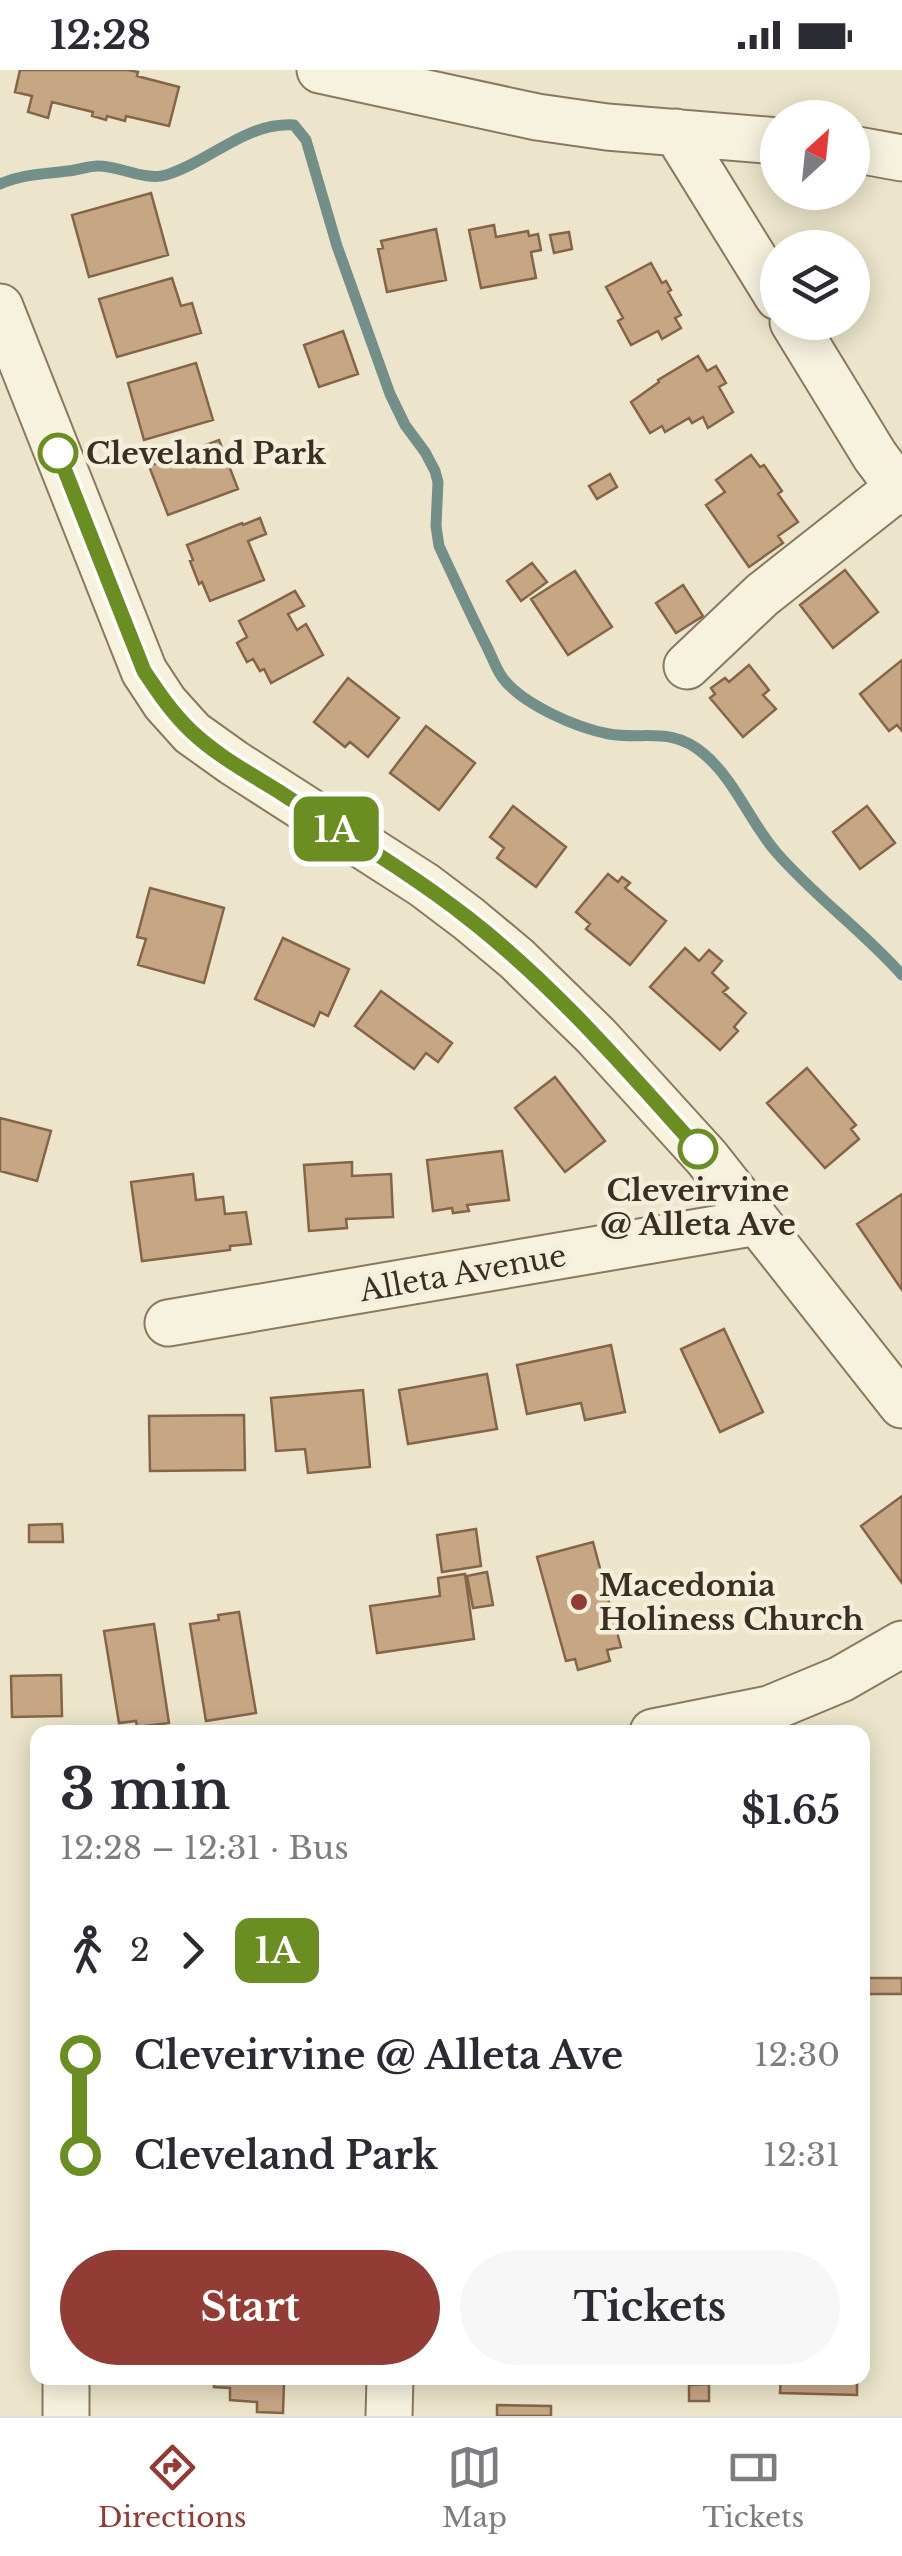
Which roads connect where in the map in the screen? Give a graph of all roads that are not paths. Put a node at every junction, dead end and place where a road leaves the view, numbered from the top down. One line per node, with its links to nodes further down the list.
1 (320, 70): 2 (street)
2 (676, 132): 3 (street); 6 (street)
3 (760, 139)
4 (870, 152): 5 (street)
5 (902, 158)
6 (760, 267)
7 (0, 306): 11 (street)
8 (805, 340): 9 (street)
9 (900, 490): 10 (street)
10 (686, 666)
11 (757, 1222): 12 (street, Alleta Avenue); 13 (street)
12 (168, 1323)
13 (902, 1404)
14 (902, 1644): 15 (street)
15 (688, 1725)
16 (66, 2385): 18 (street)
17 (390, 2385): 19 (street)
18 (66, 2416)
19 (389, 2416)

